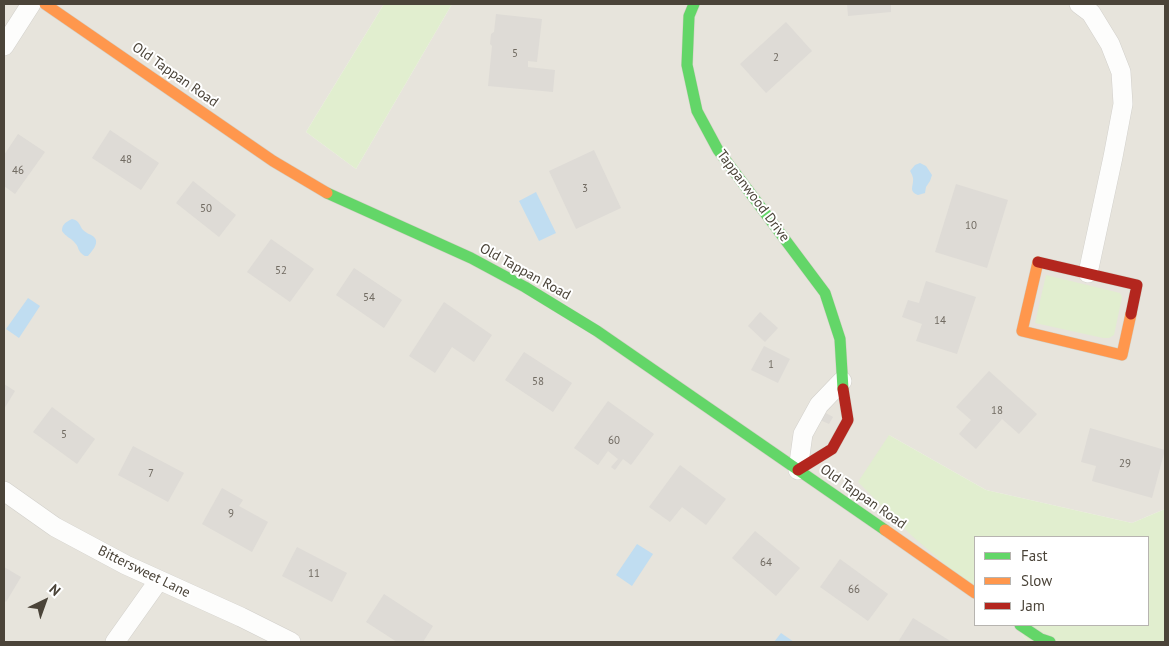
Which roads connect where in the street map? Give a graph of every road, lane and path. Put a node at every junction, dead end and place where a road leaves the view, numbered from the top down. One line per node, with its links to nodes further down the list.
1 (31, 4): 5 (street)
2 (46, 4): 8 (street, Old Tappan Road)
3 (694, 4): 7 (street, Tappanwood Drive)
4 (1078, 4): 6 (street)
5 (4, 46)
6 (1088, 274): 6 (street)
7 (842, 381): 8 (street); 8 (street, Tappanwood Drive)
8 (798, 470): 11 (street, Old Tappan Road)
9 (4, 491): 10 (street, Bittersweet Lane)
10 (160, 580): 13 (street); 14 (street, Bittersweet Lane)
11 (974, 592)
12 (1021, 626): 15 (street)
13 (116, 642)
14 (291, 642)
15 (1050, 642)

